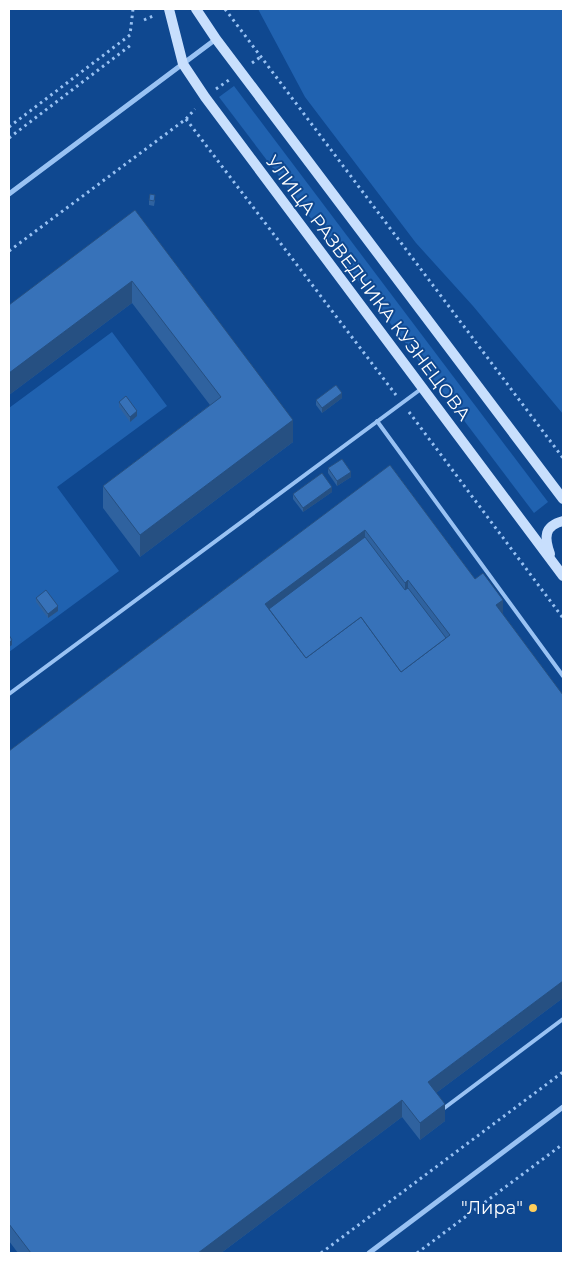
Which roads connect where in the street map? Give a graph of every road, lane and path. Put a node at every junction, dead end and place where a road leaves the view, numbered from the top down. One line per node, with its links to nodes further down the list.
1 (133, 9): 12 (path)
2 (169, 9): 8 (main road, УЛИЦА РАЗВЕДЧИКА КУЗНЕЦОВА)
3 (196, 9): 5 (main road, УЛИЦА РАЗВЕДЧИКА КУЗНЕЦОВА)
4 (225, 9): 7 (path)
5 (216, 38): 8 (street); 9 (main road, УЛИЦА РАЗВЕДЧИКА КУЗНЕЦОВА)
6 (131, 45): 13 (path)
7 (262, 56): 9 (path); 19 (path)
8 (183, 64): 10 (main road, УЛИЦА РАЗВЕДЧИКА КУЗНЕЦОВА); 14 (street)
9 (240, 72): 10 (path); 20 (main road, УЛИЦА РАЗВЕДЧИКА КУЗНЕЦОВА)
10 (205, 97): 11 (path); 16 (main road, УЛИЦА РАЗВЕДЧИКА КУЗНЕЦОВА)
11 (186, 119): 15 (path); 17 (path)
12 (9, 127)
13 (9, 138)
14 (9, 194)
15 (9, 251)
16 (422, 388): 17 (lane); 22 (main road, УЛИЦА РАЗВЕДЧИКА КУЗНЕЦОВА)
17 (402, 403): 18 (lane); 24 (path)
18 (377, 421): 25 (lane); 26 (lane)
19 (563, 458)
20 (563, 499)
21 (563, 521): 22 (main road)
22 (552, 561): 23 (main road, УЛИЦА РАЗВЕДЧИКА КУЗНЕЦОВА)
23 (563, 576)
24 (563, 618)
25 (563, 676)
26 (9, 694)
27 (563, 1019): 30 (lane)
28 (563, 1072): 32 (path)
29 (563, 1107): 33 (street)
30 (442, 1109)
31 (563, 1144): 34 (path)
32 (321, 1253)
33 (369, 1253)
34 (417, 1253)

